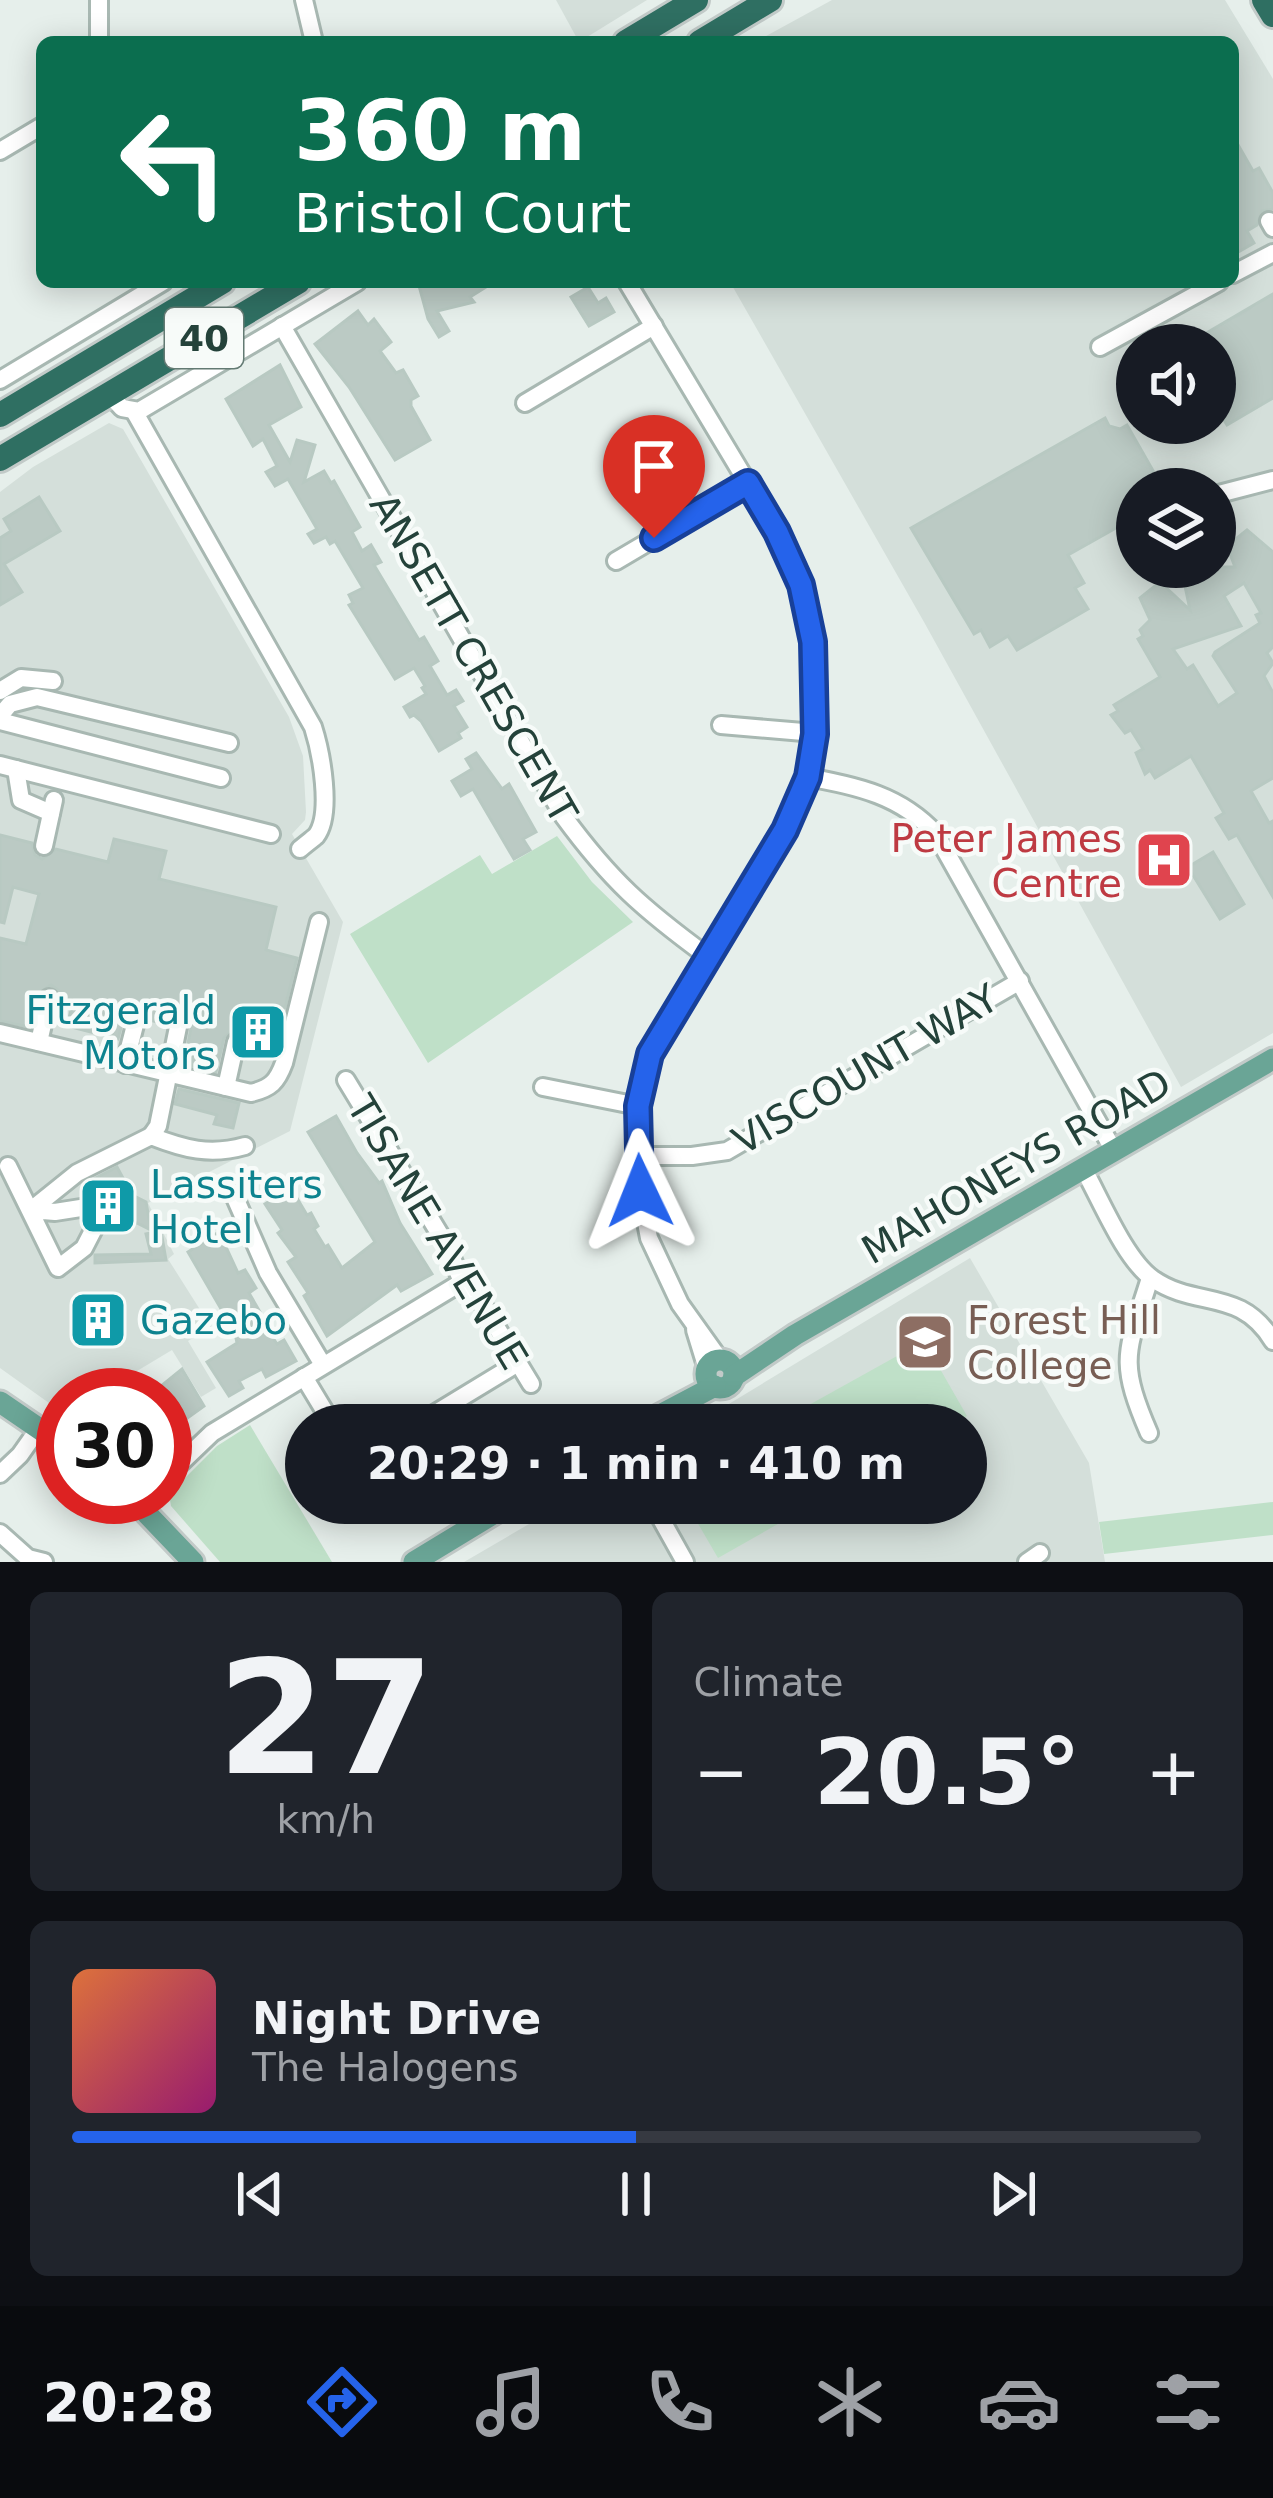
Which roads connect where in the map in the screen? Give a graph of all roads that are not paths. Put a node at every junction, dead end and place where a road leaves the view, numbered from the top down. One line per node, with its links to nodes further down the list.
1 (99, 0): 8 (street)
2 (304, 0): 9 (street)
3 (696, 0): 6 (highway)
4 (770, 0): 11 (highway)
5 (1264, 0): 7 (highway)
6 (670, 8): 10 (highway)
7 (1273, 15)
8 (99, 36)
9 (313, 36)
10 (634, 36)
11 (710, 36)
12 (36, 130): 13 (street)
13 (0, 151)
14 (1273, 253): 15 (street)
15 (1239, 271)
16 (153, 288): 25 (street)
17 (213, 288): 29 (highway, 40)
18 (288, 288): 26 (highway, 40)
19 (347, 288): 22 (street)
20 (631, 288): 23 (street)
21 (1208, 288): 24 (street)
22 (282, 326): 28 (street); 48 (street, ANSETT CRESCENT)
23 (654, 326): 27 (street); 32 (street)
24 (1100, 347)
25 (0, 380)
26 (109, 394): 28 (street); 30 (highway, 40)
27 (525, 403)
28 (134, 411): 46 (street)
29 (0, 415)
30 (0, 459)
31 (1273, 480): 33 (street)
32 (748, 483): 34 (street); 39 (street)
33 (1236, 490)
34 (616, 561)
35 (53, 681): 36 (street)
36 (0, 691)
37 (0, 718): 40 (street); 43 (street)
38 (721, 725): 39 (street)
39 (815, 734): 42 (street)
40 (229, 743)
41 (8, 767): 44 (street); 45 (street)
42 (808, 777): 48 (street); 49 (street)
43 (221, 778)
44 (271, 834)
45 (44, 846)
46 (301, 848)
47 (319, 922): 60 (street)
48 (707, 956): 62 (street)
49 (1019, 981): 65 (street); 66 (street, VISCOUNT WAY)
50 (49, 998): 54 (street)
51 (137, 1017): 57 (street)
52 (178, 1027): 58 (street)
53 (0, 1033): 54 (street)
54 (39, 1042): 57 (street)
55 (236, 1042): 60 (street)
56 (1273, 1060): 65 (main road, MAHONEYS ROAD)
57 (125, 1064): 58 (street)
58 (166, 1074): 60 (street); 63 (street)
59 (346, 1080): 71 (street, TISANE AVENUE)
60 (226, 1087)
61 (543, 1088): 62 (street)
62 (638, 1106): 66 (street)
63 (151, 1136): 64 (street); 67 (street)
64 (245, 1145)
65 (1114, 1150): 68 (main road, MAHONEYS ROAD)
66 (638, 1156): 75 (street)
67 (8, 1166)
68 (1083, 1168): 70 (street); 75 (main road, MAHONEYS ROAD)
69 (233, 1193): 74 (street)
70 (1150, 1278): 72 (street); 84 (street)
71 (463, 1282): 73 (street, TISANE AVENUE); 74 (street)
72 (1273, 1341)
73 (518, 1364): 77 (street, TISANE AVENUE); 80 (street)
74 (323, 1365): 76 (street)
75 (718, 1370): 81 (main road, MAHONEYS ROAD)
76 (304, 1377): 79 (street); 85 (street)
77 (531, 1384)
78 (0, 1402): 82 (main road)
79 (320, 1404)
80 (451, 1404)
81 (671, 1404)
82 (36, 1426)
83 (36, 1432): 86 (street)
84 (1149, 1433)
85 (192, 1451)
86 (0, 1474)
87 (160, 1524): 92 (main road)
88 (476, 1524): 93 (main road)
89 (664, 1524): 94 (street)
90 (0, 1533): 91 (street)
91 (44, 1562)
92 (194, 1562)
93 (414, 1562)
94 (685, 1562)

